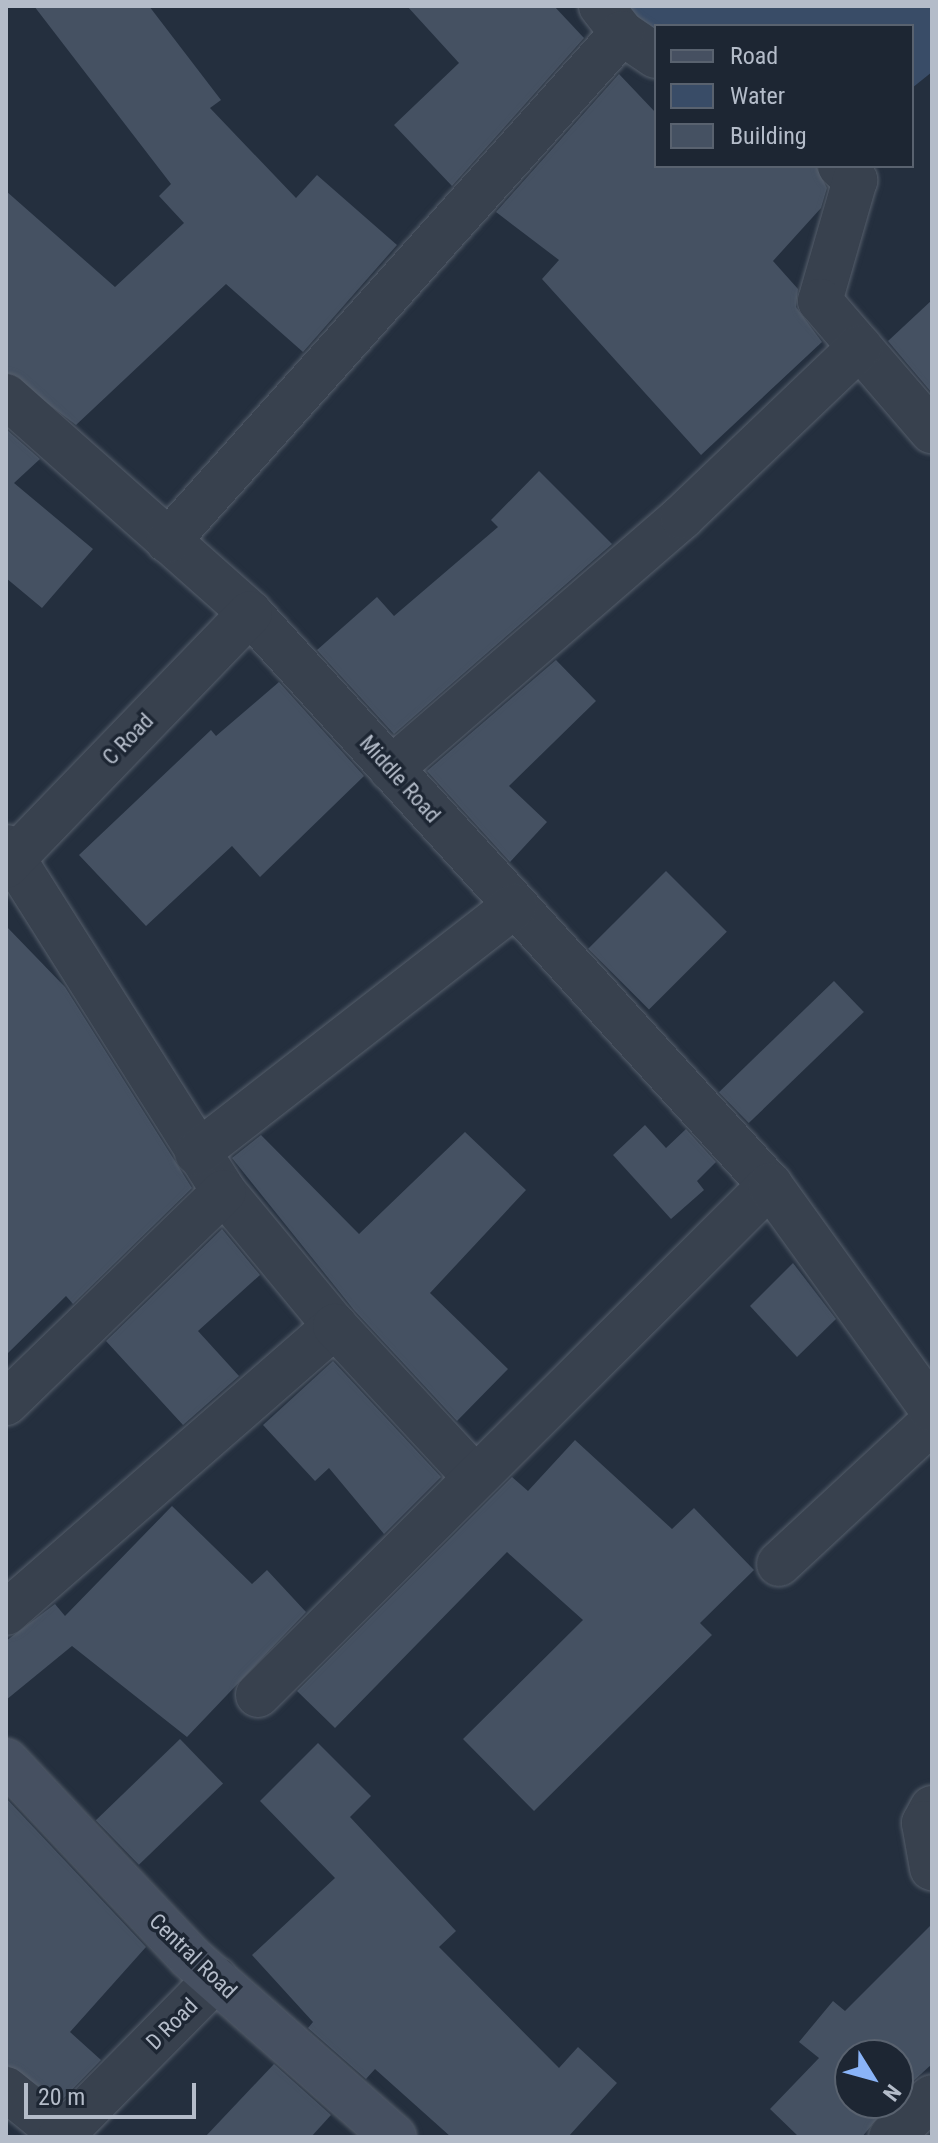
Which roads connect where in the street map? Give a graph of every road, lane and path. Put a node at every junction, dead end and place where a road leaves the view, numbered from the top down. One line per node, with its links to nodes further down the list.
1 (627, 32): 6 (street)
2 (842, 168): 3 (street)
3 (860, 347): 5 (street); 8 (street)
4 (6, 396): 6 (street, Middle Road)
5 (932, 431)
6 (168, 541): 7 (street, Middle Road)
7 (250, 613): 8 (street, Middle Road); 9 (street, C Road)
8 (391, 769): 10 (street, Middle Road)
9 (9, 856): 11 (street)
10 (515, 905): 11 (street); 12 (street, Middle Road)
11 (197, 1153): 13 (street)
12 (770, 1185): 16 (street, Middle Road); 18 (street)
13 (224, 1192): 14 (street); 15 (street)
14 (335, 1326): 18 (street); 20 (street)
15 (6, 1403)
16 (932, 1410)
17 (932, 1422): 19 (street)
18 (474, 1476): 21 (street)
19 (779, 1564)
20 (6, 1613)
21 (258, 1695)
22 (6, 1761): 25 (street, Central Road)
23 (932, 1808): 24 (street)
24 (932, 1868)
25 (216, 1979): 28 (street, D Road); 29 (street, Central Road)
26 (6, 2089): 28 (street)
27 (932, 2097): 30 (street)
28 (62, 2136)
29 (394, 2137)
30 (891, 2137)

